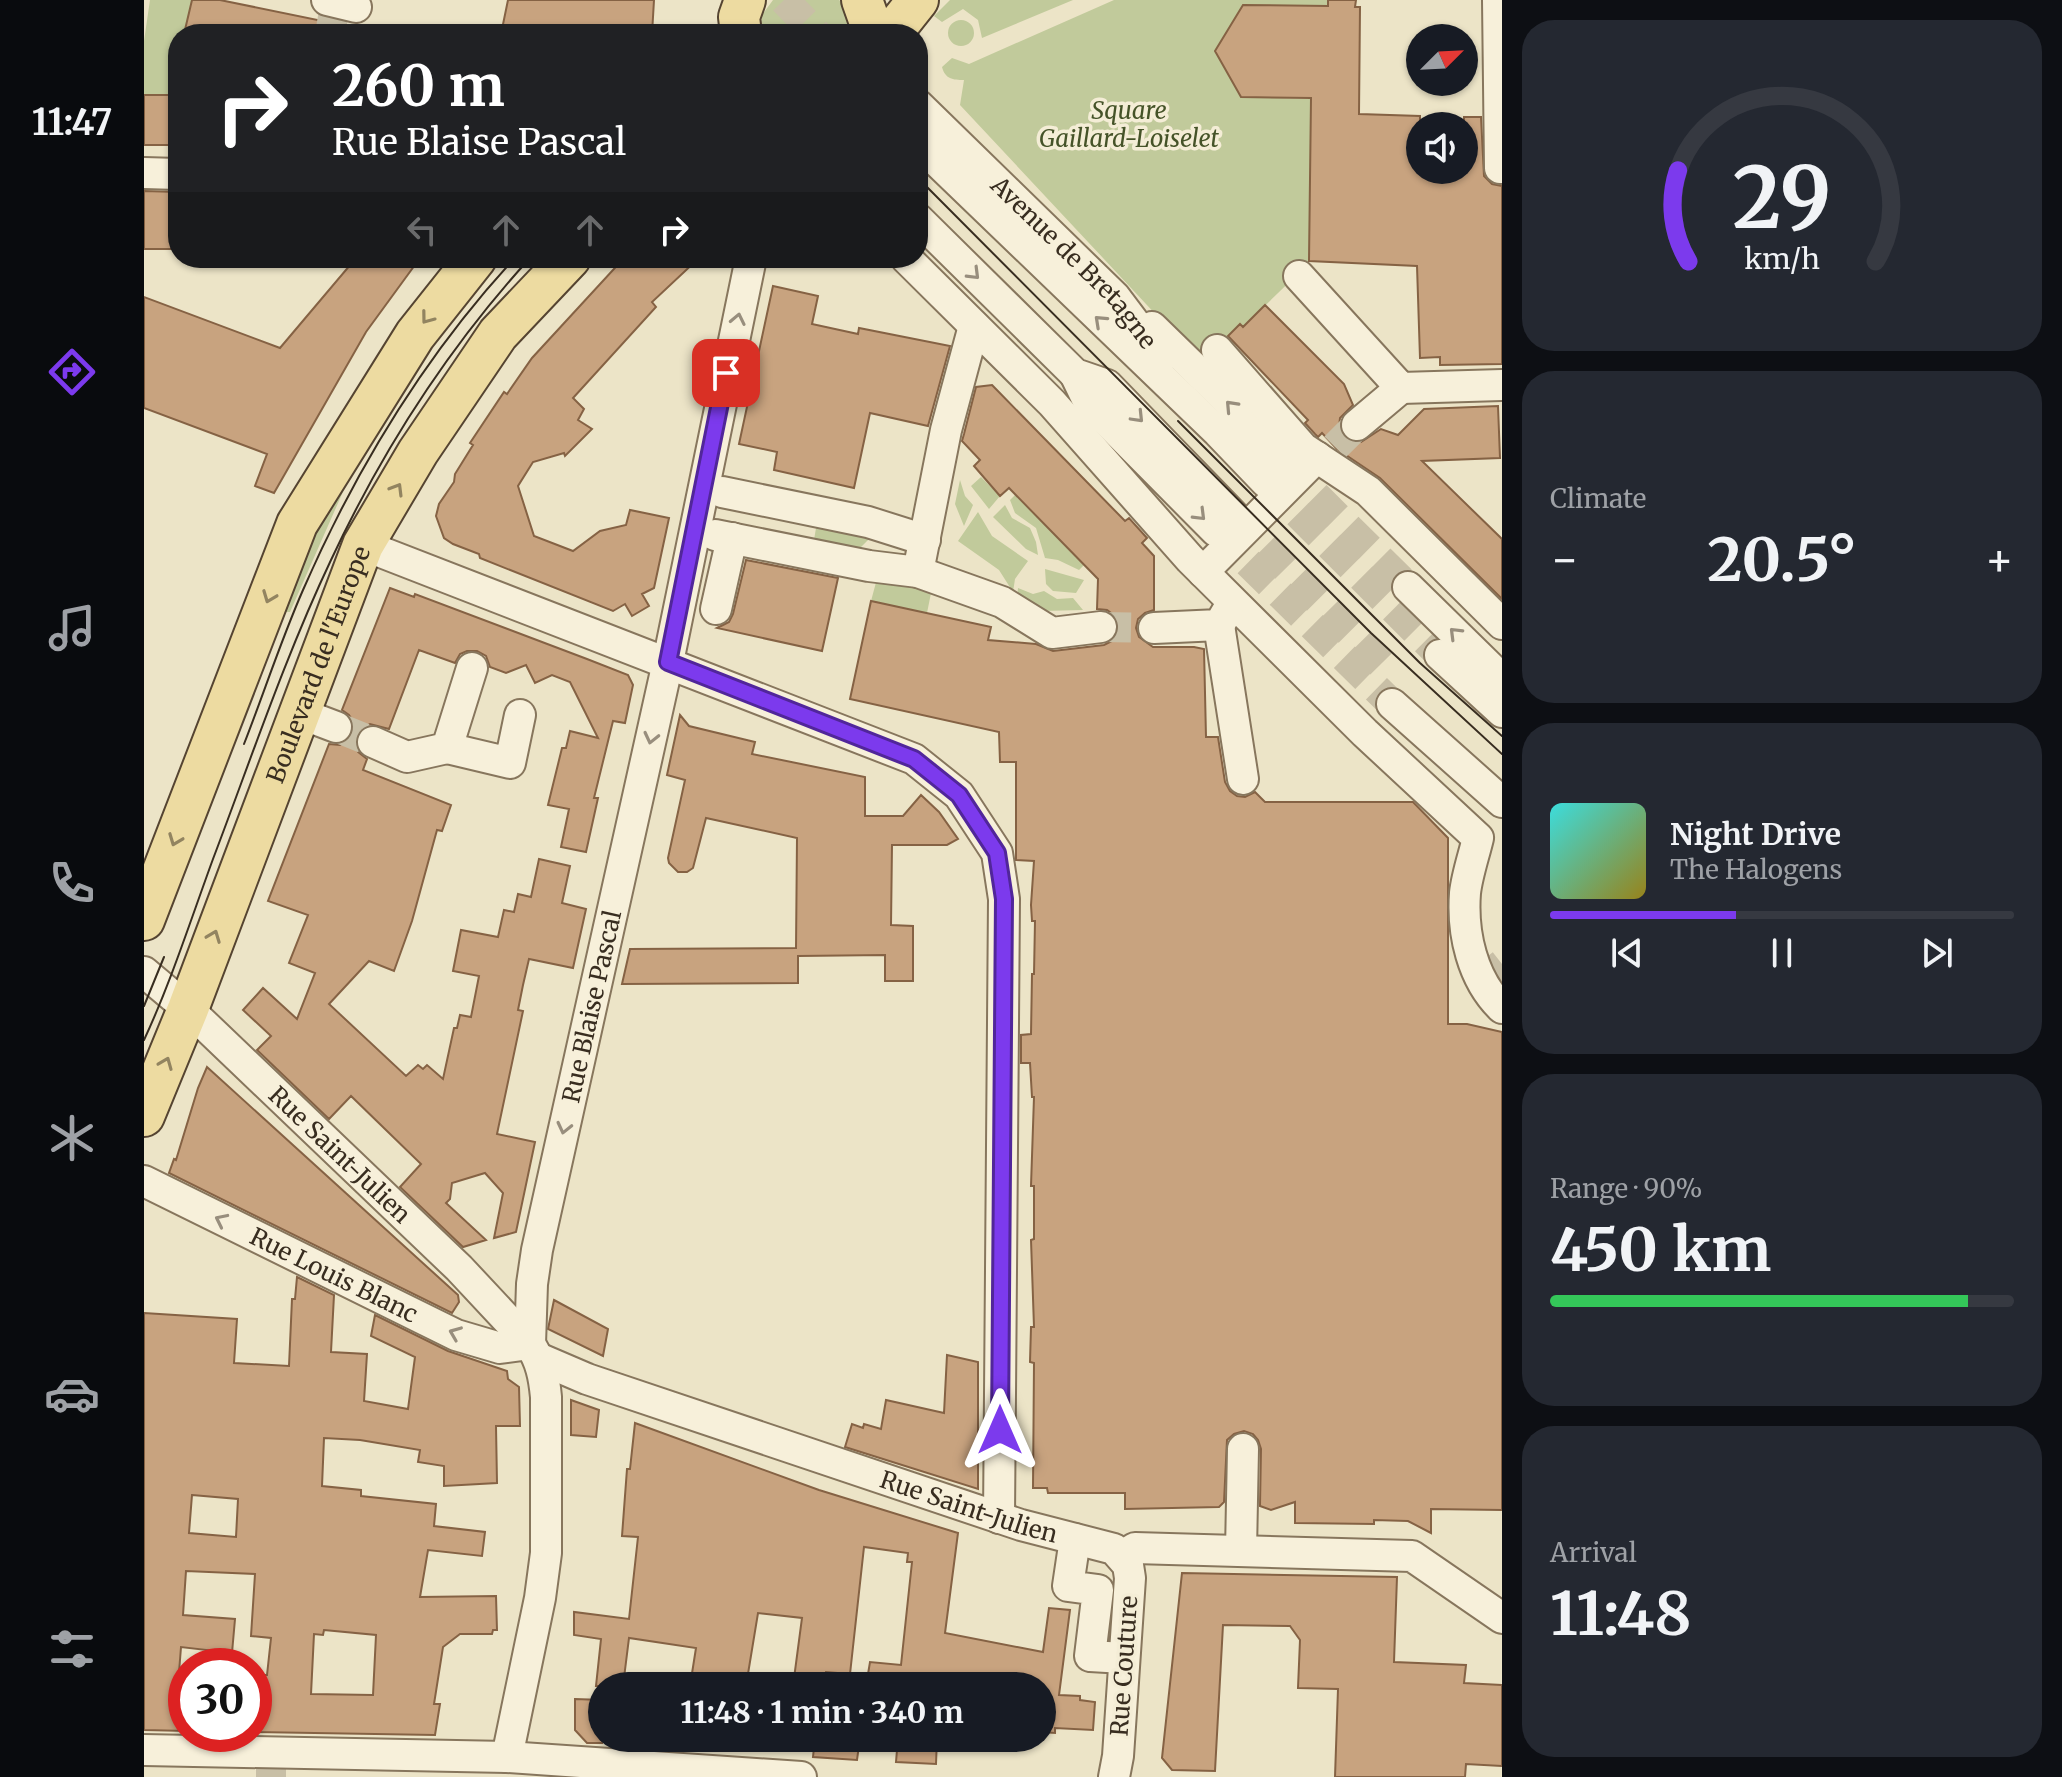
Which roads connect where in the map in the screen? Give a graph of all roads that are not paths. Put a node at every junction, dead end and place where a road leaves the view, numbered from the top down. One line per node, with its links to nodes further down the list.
1 (327, 0): 5 (street)
2 (862, 0): 6 (main road)
3 (918, 0): 7 (main road)
4 (1498, 0): 10 (street)
5 (356, 7)
6 (870, 24)
7 (899, 24)
8 (928, 115): 19 (street, Avenue de Bretagne)
9 (928, 153): 25 (street, Avenue de Bretagne, one-way to 9)
10 (1500, 168)
11 (144, 173): 12 (street)
12 (168, 174)
13 (928, 229): 28 (street, one-way to 28)
14 (468, 268): 52 (main road, one-way to 52)
15 (561, 268): 30 (main road, Boulevard de l'Europe, one-way to 15)
16 (749, 268): 27 (street, Rue Blaise Pascal, one-way to 16)
17 (916, 268): 20 (street)
18 (1299, 276): 23 (street)
19 (1115, 297): 25 (street, Avenue de Bretagne); 25 (street, Avenue de Bretagne, one-way to 19)
20 (974, 326): 29 (street); 32 (street)
21 (1217, 350): 26 (street)
22 (1502, 385): 23 (street)
23 (1401, 388): 24 (street)
24 (1357, 425)
25 (1218, 432)
26 (1326, 452): 32 (street); 36 (street)
27 (711, 498): 29 (street); 40 (street, Rue Blaise Pascal)
28 (1225, 523)
29 (925, 540): 31 (street)
30 (363, 545): 40 (street); 44 (main road, Boulevard de l'Europe)
31 (918, 572): 34 (street); 37 (street)
32 (1203, 572): 35 (street)
33 (1408, 587): 42 (street, one-way to 33)
34 (712, 608)
35 (1226, 613): 38 (street); 50 (street); 54 (street)
36 (1502, 624)
37 (1101, 627)
38 (1154, 628)
39 (1440, 655): 43 (street)
40 (668, 662): 58 (street, Rue Blaise Pascal, one-way to 58); 60 (street)
41 (472, 668): 48 (street)
42 (1502, 679)
43 (1502, 712)
44 (299, 713): 46 (street); 55 (main road, Boulevard de l'Europe, one-way to 44)
45 (520, 715): 48 (street)
46 (336, 727)
47 (373, 742): 48 (street)
48 (447, 748)
49 (1502, 774): 51 (street)
50 (1243, 779)
51 (1502, 802)
52 (144, 920)
53 (144, 972): 55 (street, Rue Saint-Julien)
54 (1502, 1008)
55 (188, 1009): 56 (main road, Boulevard de l'Europe, one-way to 55); 58 (street, Rue Saint-Julien)
56 (144, 1116)
57 (144, 1181): 58 (street, Rue Louis Blanc, one-way to 57)
58 (534, 1351): 60 (street, Rue Saint-Julien); 67 (street, Rue Blaise Pascal)
59 (1243, 1449): 62 (street)
60 (999, 1518): 61 (street, Rue Saint-Julien)
61 (1075, 1539): 63 (street, Rue Saint-Julien); 65 (street)
62 (1241, 1551): 63 (street); 64 (street)
63 (1122, 1556): 65 (street, Rue Couture)
64 (1502, 1618)
65 (1124, 1658): 70 (street, Rue Couture)
66 (144, 1750): 68 (street)
67 (507, 1757): 68 (street); 69 (street)
68 (474, 1767)
69 (801, 1777)
70 (1114, 1777)

